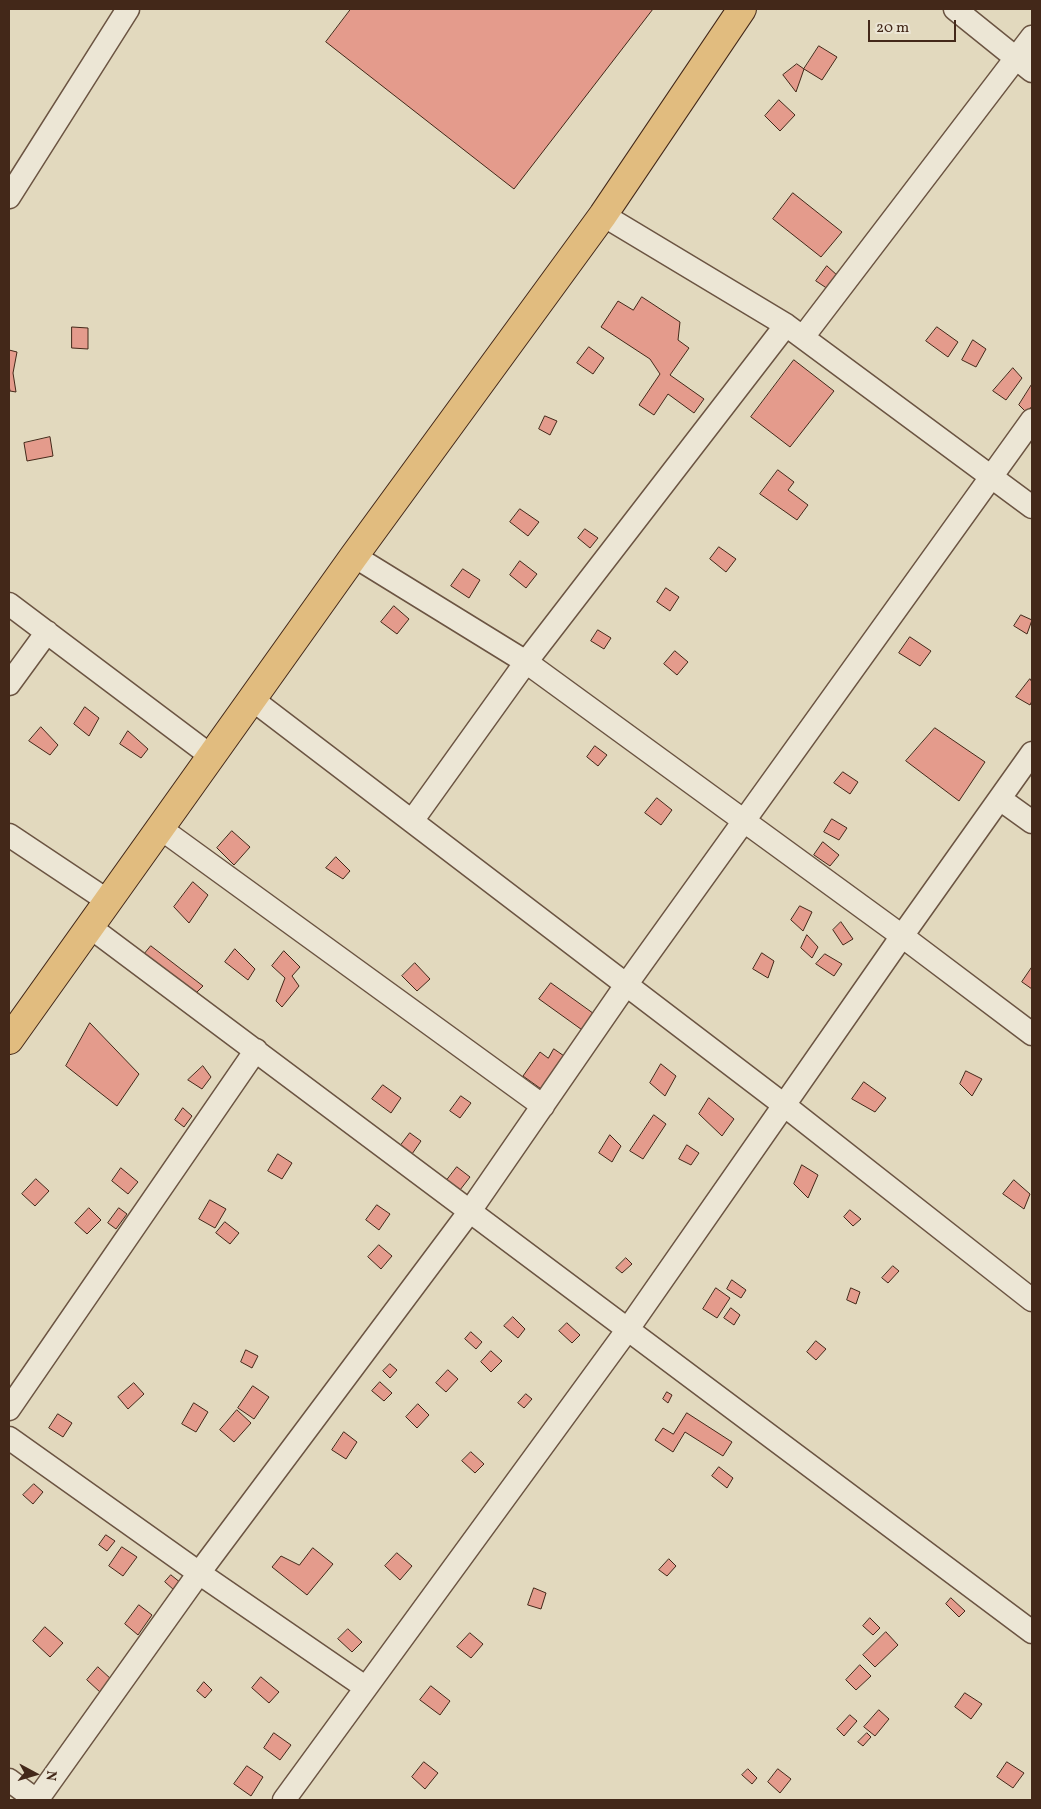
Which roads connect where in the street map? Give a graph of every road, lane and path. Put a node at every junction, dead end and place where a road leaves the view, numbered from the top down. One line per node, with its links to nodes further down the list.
1 (128, 9): 6 (street)
2 (742, 9): 7 (main road)
3 (955, 9): 5 (street)
4 (1032, 37): 5 (street)
5 (1024, 65): 8 (street)
6 (9, 197)
7 (603, 215): 8 (street); 12 (main road)
8 (794, 331): 10 (street); 15 (street)
9 (1032, 420): 10 (street)
10 (991, 477): 11 (street); 22 (street)
11 (1032, 507)
12 (354, 556): 15 (street); 17 (main road)
13 (9, 604): 14 (street)
14 (47, 632): 16 (street); 19 (street)
15 (526, 662): 21 (street); 22 (street)
16 (9, 684)
17 (253, 700): 19 (main road); 21 (street)
18 (1032, 753): 20 (street)
19 (211, 756): 24 (main road)
20 (1000, 799): 23 (street); 28 (street)
21 (412, 821): 29 (street)
22 (744, 821): 28 (street); 29 (street)
23 (1032, 822)
24 (160, 828): 26 (main road); 34 (street)
25 (9, 835): 26 (street)
26 (108, 901): 27 (main road)
27 (90, 926): 31 (main road); 32 (street)
28 (902, 936): 30 (street); 33 (street)
29 (626, 985): 33 (street); 34 (street)
30 (1032, 1034)
31 (9, 1040)
32 (256, 1050): 35 (street); 38 (street)
33 (784, 1105): 36 (street); 37 (street)
34 (543, 1106): 35 (street)
35 (470, 1211): 37 (street); 40 (street)
36 (1032, 1300)
37 (628, 1329): 41 (street); 42 (street)
38 (9, 1408)
39 (9, 1438): 40 (street)
40 (199, 1573): 42 (street); 44 (street)
41 (1032, 1632)
42 (366, 1687): 45 (street)
43 (9, 1780): 44 (street)
44 (37, 1800)
45 (284, 1800)

